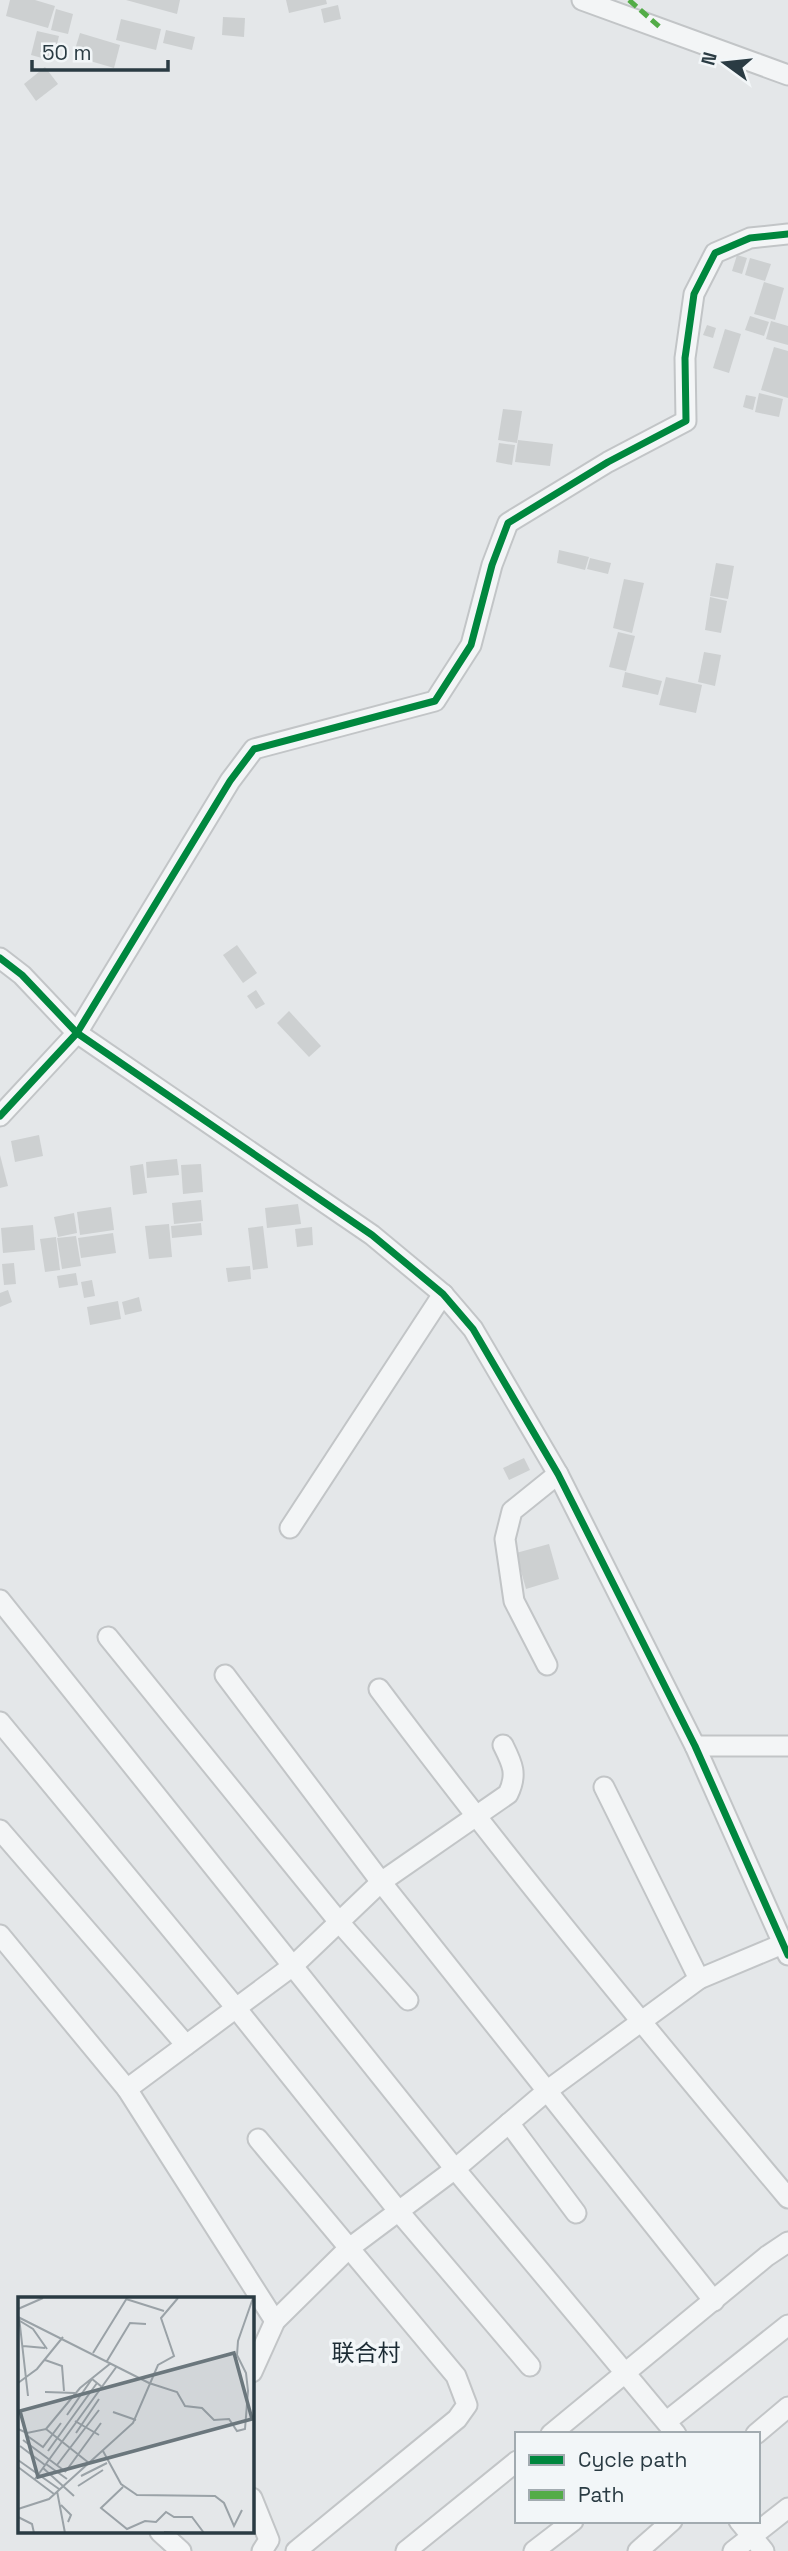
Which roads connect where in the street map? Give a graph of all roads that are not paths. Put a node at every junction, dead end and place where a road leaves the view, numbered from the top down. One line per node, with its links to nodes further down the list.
1 (582, 0): 2 (street)
2 (788, 75)
3 (788, 234): 5 (street)
4 (0, 958): 5 (street)
5 (77, 1033): 6 (street); 7 (street)
6 (0, 1115)
7 (443, 1294): 8 (street); 9 (street)
8 (558, 1474): 12 (street); 17 (street)
9 (290, 1528)
10 (0, 1600): 26 (street)
11 (108, 1637): 23 (street)
12 (547, 1665)
13 (225, 1675): 22 (street)
14 (379, 1689): 20 (street)
15 (0, 1722): 29 (street)
16 (503, 1745): 20 (street)
17 (695, 1746): 18 (street); 25 (street)
18 (788, 1746)
19 (604, 1787): 27 (street)
20 (474, 1816): 22 (street); 30 (street)
21 (0, 1830): 31 (street)
22 (381, 1882): 23 (street); 33 (street)
23 (339, 1922): 26 (street); 28 (street)
24 (0, 1934): 32 (street)
25 (786, 1949): 27 (street)
26 (294, 1965): 29 (street); 36 (street)
27 (699, 1979): 30 (street)
28 (408, 2000)
29 (236, 2008): 31 (street); 38 (street)
30 (640, 2022): 33 (street); 37 (street)
31 (186, 2045): 32 (street)
32 (127, 2089): 43 (street)
33 (548, 2090): 34 (street); 42 (street)
34 (509, 2123): 36 (street); 39 (street)
35 (258, 2139): 41 (street)
36 (455, 2169): 38 (street); 47 (street)
37 (788, 2198)
38 (400, 2213): 41 (street); 45 (street)
39 (576, 2213)
40 (788, 2242): 42 (street)
41 (348, 2249): 43 (street); 62 (street)
42 (714, 2301): 47 (street)
43 (275, 2321): 46 (street)
44 (788, 2325): 49 (street)
45 (530, 2366)
46 (254, 2368)
47 (627, 2372): 49 (street); 50 (street)
48 (788, 2407): 51 (street)
49 (671, 2427)
50 (553, 2432)
51 (758, 2432)
52 (515, 2463): 63 (street)
53 (254, 2503): 60 (street)
54 (788, 2508): 55 (street)
55 (760, 2521)
56 (570, 2523): 64 (street)
57 (670, 2523): 65 (street)
58 (744, 2529): 66 (street); 67 (street)
59 (162, 2534): 61 (street)
60 (270, 2547)
61 (181, 2551)
62 (296, 2551)
63 (405, 2551)
64 (534, 2551)
65 (638, 2551)
66 (733, 2551)
67 (764, 2551)

